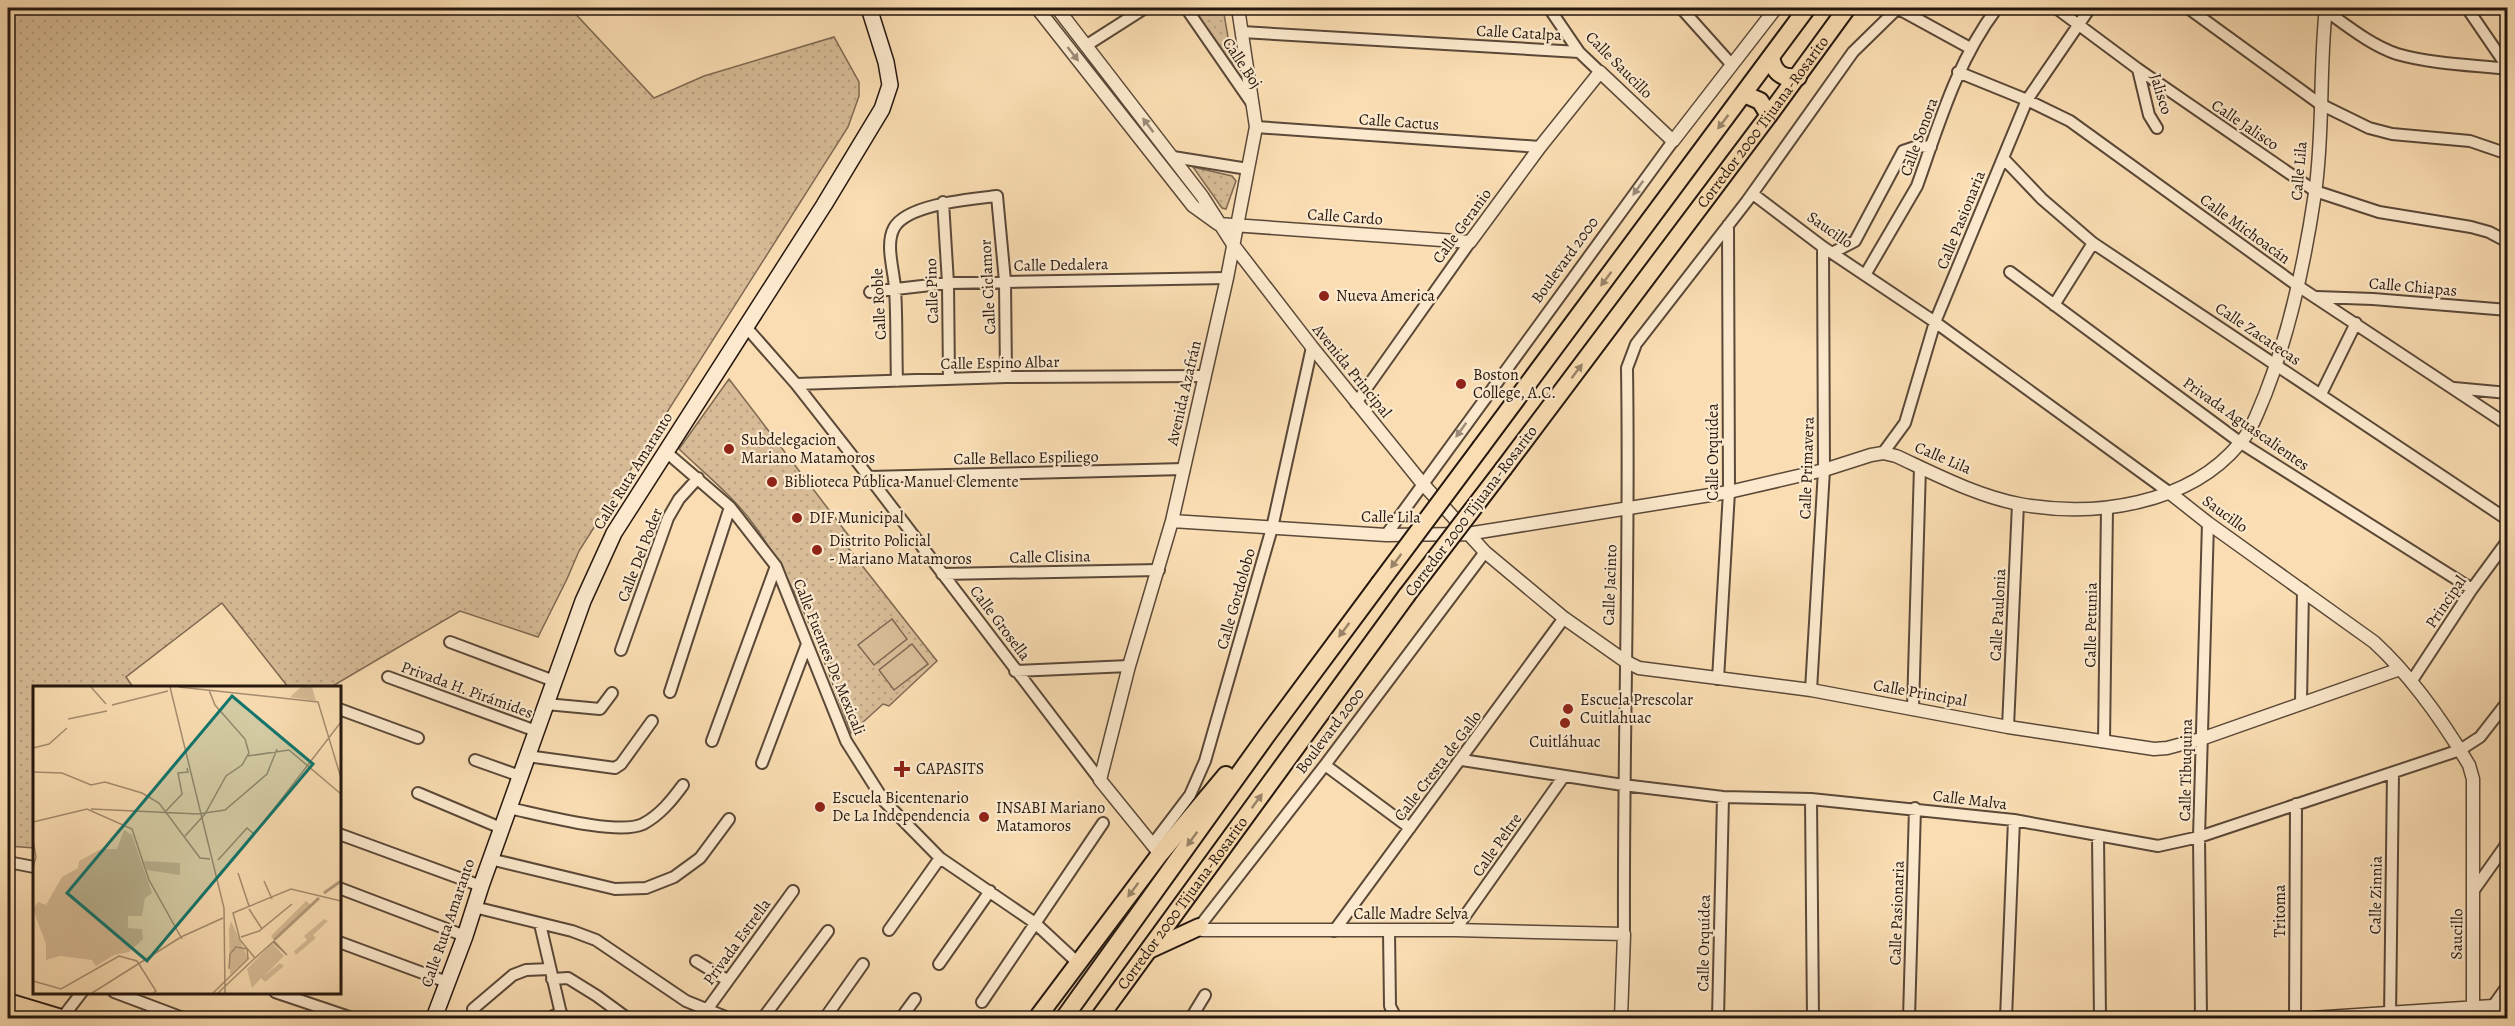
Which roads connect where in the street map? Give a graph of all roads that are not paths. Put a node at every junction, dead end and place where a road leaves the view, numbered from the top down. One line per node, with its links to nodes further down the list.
1 (869, 8): 69 (main road, Calle Ruta Amaranto)
2 (1037, 8): 48 (street, Avenida Principal, one-way to 48)
3 (1057, 8): 21 (street, Avenida Principal)
4 (1145, 8): 21 (street)
5 (1186, 8): 34 (street, Calle Boj)
6 (1238, 8): 20 (street, Avenida Azafrán)
7 (1549, 8): 23 (street, Calle Saucillo)
8 (1681, 8): 25 (street)
9 (1776, 8): 25 (street, Boulevard 2000)
10 (1807, 8): 24 (main road, Corredor 2000 Tijuana-Rosarito)
11 (1898, 8): 22 (street); 46 (street, Calle Jacinto)
12 (1997, 8): 22 (street, Calle Sonora)
13 (2056, 8): 19 (street, Calle Jalisco)
14 (2090, 8): 19 (street, Calle Pasionaria)
15 (2188, 8): 33 (street)
16 (2325, 8): 26 (street); 33 (street, Calle Lila)
17 (2467, 8): 26 (street)
18 (1848, 10): 30 (main road, Corredor 2000 Tijuana-Rosarito)
19 (2078, 24): 27 (street, Calle Jalisco); 32 (street, Calle Pasionaria)
20 (1242, 32): 23 (street, Calle Catalpa); 34 (street, Avenida Azafrán)
21 (1087, 45): 42 (street, Avenida Principal, one-way to 21)
22 (1970, 48): 29 (street, Calle Sonora)
23 (1579, 51): 28 (street, Calle Saucillo)
24 (1771, 57): 30 (main road); 31 (main road, Corredor 2000 Tijuana-Rosarito)
25 (1732, 65): 38 (street, Boulevard 2000)
26 (2508, 68)
27 (2138, 69): 37 (street, Jalisco); 45 (street, Calle Jalisco)
28 (1600, 72): 38 (street, Calle Saucillo); 39 (street, Calle Geranio)
29 (1958, 72): 32 (street, Calle Michoacán); 40 (street, Calle Sonora)
30 (1798, 77): 35 (main road, Corredor 2000 Tijuana-Rosarito)
31 (1744, 94): 35 (main road); 133 (main road, Corredor 2000 Tijuana-Rosarito, one-way to 133, bridge)
32 (2027, 100): 43 (street, Calle Pasionaria); 61 (street, Calle Michoacán)
33 (2320, 104): 41 (street); 45 (street, Calle Lila)
34 (1253, 105): 36 (street, Avenida Azafrán)
35 (1769, 116): 187 (main road, Corredor 2000 Tijuana-Rosarito, one-way to 35, bridge)
36 (1256, 127): 39 (street, Calle Cactus); 44 (street, Avenida Azafrán)
37 (2157, 128)
38 (1673, 141): 90 (street, Boulevard 2000, one-way to 90)
39 (1540, 147): 51 (street, Calle Geranio)
40 (1931, 147): 55 (street); 57 (street, Calle Sonora)
41 (2508, 154)
42 (1173, 157): 44 (street); 48 (street, Avenida Principal)
43 (2003, 158): 53 (street, Calle Zacatecas); 67 (street, Calle Pasionaria)
44 (1248, 169): 50 (street, Avenida Azafrán)
45 (2315, 191): 52 (street, Calle Jalisco); 61 (street, Calle Lila)
46 (1753, 194): 49 (street, Calle Jacinto); 55 (street, Saucillo)
47 (943, 201): 59 (street, Calle Ciclamor); 60 (street, Calle Pino); 62 (street, Calle Roble)
48 (1218, 224): 50 (street, Calle Cardo); 54 (street, Avenida Principal)
49 (1728, 225): 91 (street, Calle Orquídea); 96 (street, Calle Jacinto)
50 (1238, 227): 51 (street, Calle Cardo); 54 (street, Avenida Azafrán)
51 (1470, 242): 80 (street, Calle Geranio)
52 (2508, 242)
53 (2093, 243): 65 (street); 71 (street, Calle Zacatecas)
54 (1234, 246): 58 (street, Avenida Azafrán); 70 (street, Avenida Principal)
55 (1828, 250): 57 (street, Saucillo); 87 (street, Calle Primavera)
56 (2010, 272): 65 (street, Privada Aguascalientes)
57 (1865, 275): 67 (street, Saucillo)
58 (1227, 278): 59 (street, Calle Dedalera); 72 (street, Avenida Azafrán)
59 (1005, 281): 60 (street, Calle Dedalera); 73 (street, Calle Ciclamor)
60 (948, 283): 62 (street, Calle Dedalera); 74 (street, Calle Pino)
61 (2298, 286): 64 (street, Calle Michoacán); 71 (street, Calle Lila)
62 (895, 289): 63 (street, Calle Dedalera); 75 (street, Calle Roble)
63 (870, 292)
64 (2317, 297): 66 (street, Calle Chiapas); 68 (street, Calle Michoacán)
65 (2054, 305): 82 (street, Privada Aguascalientes)
66 (2508, 310)
67 (1935, 322): 84 (street, Calle Pasionaria); 92 (street, Saucillo)
68 (2355, 323): 77 (street, Calle Michoacán); 79 (street)
69 (746, 327): 76 (street, Calle Grosella); 83 (main road, Calle Ruta Amaranto)
70 (1312, 347): 80 (street, Avenida Principal); 100 (street, Calle Gordolobo)
71 (2277, 364): 79 (street, Calle Zacatecas); 82 (street, Calle Lila)
72 (1205, 376): 73 (street, Calle Espino Albar); 86 (street, Avenida Azafrán)
73 (1006, 377): 74 (street, Calle Espino Albar)
74 (949, 379): 75 (street, Calle Espino Albar)
75 (897, 381): 76 (street, Calle Espino Albar)
76 (796, 384): 88 (street, Calle Grosella)
77 (2452, 387): 78 (street); 81 (street, Calle Michoacán)
78 (2508, 393)
79 (2321, 394): 97 (street, Calle Zacatecas)
80 (1356, 403): 90 (street, Avenida Principal)
81 (2508, 425)
82 (2241, 442): 92 (street, Calle Lila); 109 (street, Privada Aguascalientes)
83 (665, 451): 89 (street, Calle Fuentes De Mexicali); 120 (main road, Calle Ruta Amaranto)
84 (1883, 453): 85 (street, Calle Lila); 87 (street, Calle Lila)
85 (1920, 467): 93 (street, Calle Lila); 128 (street)
86 (1184, 470): 88 (street, Calle Bellaco Espiliego); 98 (street, Avenida Azafrán)
87 (1824, 470): 91 (street, Calle Lila); 122 (street, Calle Primavera)
88 (869, 477): 107 (street, Calle Grosella)
89 (698, 478): 94 (street, Calle Fuentes De Mexicali); 113 (street, Calle Del Poder)
90 (1422, 483): 101 (street, Avenida Principal); 102 (street, Boulevard 2000)
91 (1729, 492): 96 (street, Calle Lila); 119 (street, Calle Orquídea)
92 (2170, 493): 95 (street, Calle Lila); 99 (street, Saucillo)
93 (2018, 504): 95 (street, Calle Lila); 131 (street, Calle Paulonia)
94 (730, 507): 105 (street, Calle Fuentes De Mexicali); 123 (street)
95 (2107, 508): 137 (street, Calle Petunia)
96 (1629, 510): 101 (street, Calle Lila); 114 (street, Calle Jacinto)
97 (2508, 520)
98 (1172, 521): 100 (street, Calle Lila); 106 (street, Avenida Azafrán)
99 (2208, 523): 108 (street, Saucillo); 135 (street, Calle Tibuquina)
100 (1272, 528): 102 (street, Calle Lila); 165 (street, Calle Gordolobo)
101 (1467, 534): 102 (street, Calle Lila); 104 (street, Calle Principal)
102 (1386, 535)
103 (2508, 540): 109 (street, Principal)
104 (1485, 552): 110 (street, Calle Principal); 143 (street, Boulevard 2000)
105 (776, 566): 112 (street, Calle Fuentes De Mexicali); 136 (street)
106 (1158, 570): 107 (street, Calle Clisina); 115 (street, Avenida Azafrán)
107 (942, 574): 117 (street, Calle Grosella)
108 (2303, 590): 116 (street, Saucillo); 126 (street)
109 (2472, 590): 121 (street, Principal)
110 (1564, 618): 114 (street, Calle Principal); 141 (street, Calle Cresta de Gallo)
111 (450, 642): 120 (street)
112 (807, 644): 142 (street); 166 (street, Calle Fuentes De Mexicali)
113 (621, 650)
114 (1624, 661): 119 (street, Calle Principal); 149 (street, Calle Jacinto)
115 (1130, 666): 117 (street); 147 (street, Avenida Azafrán)
116 (2400, 669): 121 (street, Saucillo); 126 (street, Calle Principal)
117 (1015, 671): 147 (street, Calle Grosella)
118 (388, 677): 132 (street, Privada H. Pirámides)
119 (1718, 679): 122 (street, Calle Principal)
120 (554, 681): 127 (main road, Calle Ruta Amaranto)
121 (2411, 682): 138 (street, Saucillo)
122 (1811, 690): 128 (street, Calle Principal)
123 (670, 692)
124 (612, 693): 127 (street)
125 (2508, 700): 138 (street, Calle Malva)
126 (2301, 702): 135 (street, Calle Principal)
127 (546, 704): 132 (main road, Calle Ruta Amaranto)
128 (1913, 708): 131 (street, Calle Principal)
129 (340, 709): 134 (street)
130 (652, 721): 139 (street)
131 (2008, 727): 137 (street, Calle Principal)
132 (536, 730): 139 (main road, Calle Ruta Amaranto)
133 (1267, 735): 165 (main road); 220 (main road, Corredor 2000 Tijuana-Rosarito, one-way to 220)
134 (418, 738)
135 (2201, 739): 137 (street, Calle Principal); 163 (street, Calle Tibuquina)
136 (712, 741)
137 (2104, 742)
138 (2460, 750): 144 (street, Calle Malva); 172 (street, Saucillo)
139 (527, 756): 145 (main road, Calle Ruta Amaranto)
140 (475, 760): 145 (street)
141 (1462, 760): 146 (street, Calle Malva); 160 (street, Calle Cresta de Gallo)
142 (762, 763)
143 (1325, 765): 160 (street); 178 (street, Boulevard 2000)
144 (2393, 772): 153 (street, Calle Malva); 208 (street, Calle Zinnia)
145 (520, 776): 154 (main road, Calle Ruta Amaranto)
146 (1564, 776): 149 (street, Calle Malva); 180 (street, Calle Peltre)
147 (1100, 780): 165 (street, Calle Grosella)
148 (682, 785): 154 (street)
149 (1623, 785): 151 (street, Calle Malva); 184 (street, Calle Jacinto)
150 (418, 793): 159 (street)
151 (1723, 797): 152 (street, Calle Malva); 225 (street, Calle Orquídea)
152 (1811, 800): 155 (street, Calle Malva); 226 (street)
153 (2296, 804): 163 (street, Calle Malva); 231 (street, Tritoma)
154 (509, 808): 159 (main road, Calle Ruta Amaranto)
155 (1915, 808): 157 (street, Calle Malva); 227 (street, Calle Pasionaria)
156 (729, 819): 167 (street)
157 (2014, 820): 162 (street, Calle Malva); 228 (street)
158 (1103, 823): 176 (street)
159 (501, 828): 167 (main road, Calle Ruta Amaranto)
160 (1410, 828): 182 (street, Calle Cresta de Gallo)
161 (340, 834): 170 (street)
162 (2098, 836): 163 (street, Calle Malva); 229 (street)
163 (2199, 837): 230 (street, Calle Tibuquina)
164 (2508, 842): 172 (street)
165 (1156, 850): 189 (main road, one-way to 189)
166 (940, 858): 174 (street, Calle Fuentes De Mexicali); 179 (street)
167 (490, 859): 170 (main road, Calle Ruta Amaranto)
168 (8, 862): 169 (street)
169 (33, 867)
170 (481, 886): 175 (main road, Calle Ruta Amaranto)
171 (340, 888): 185 (street)
172 (2474, 890): 206 (street, Saucillo)
173 (793, 891): 193 (street, Privada Estrella)
174 (990, 891): 176 (street, Calle Fuentes De Mexicali); 191 (street)
175 (474, 907): 177 (street); 185 (main road, Calle Ruta Amaranto)
176 (1035, 923): 189 (street, Calle Fuentes De Mexicali); 202 (street)
177 (540, 924): 192 (street); 205 (street)
178 (1199, 927): 182 (street, Calle Madre Selva); 187 (main road)
179 (889, 930)
180 (1455, 930): 183 (street, Calle Madre Selva); 184 (street, Calle Madre Selva)
181 (828, 931): 216 (street)
182 (1334, 931): 183 (street, Calle Madre Selva)
183 (1389, 931): 223 (street)
184 (1624, 934): 224 (street, Calle Jacinto)
185 (465, 936): 194 (main road, Calle Ruta Amaranto)
186 (340, 942): 194 (street)
187 (1148, 950): 221 (main road, Corredor 2000 Tijuana-Rosarito)
188 (696, 961): 193 (street)
189 (1078, 963): 219 (main road)
190 (864, 964): 217 (street)
191 (939, 964)
192 (551, 974): 204 (street); 207 (street); 214 (street)
193 (727, 980): 205 (street, Privada Estrella)
194 (447, 982): 212 (main road, Calle Ruta Amaranto)
195 (2508, 985): 206 (street)
196 (81, 993): 209 (street)
197 (117, 993): 210 (street)
198 (278, 993): 211 (street)
199 (1205, 995): 222 (street)
200 (915, 999): 218 (street)
201 (8, 1002): 209 (main road)
202 (982, 1002)
203 (2508, 1005): 206 (street)
204 (473, 1009)
205 (706, 1011): 215 (street)
206 (2482, 1012): 208 (street)
207 (562, 1015): 213 (street)
208 (2390, 1017): 232 (street)
209 (61, 1018)
210 (183, 1018)
211 (352, 1018)
212 (434, 1018)
213 (550, 1018)
214 (627, 1018)
215 (728, 1018)
216 (763, 1018)
217 (825, 1018)
218 (901, 1018)
219 (1037, 1018)
220 (1064, 1018)
221 (1099, 1018)
222 (1191, 1018)
223 (1396, 1018)
224 (1621, 1018)
225 (1718, 1018)
226 (1813, 1018)
227 (1909, 1018)
228 (2006, 1018)
229 (2100, 1018)
230 (2200, 1018)
231 (2295, 1018)
232 (2312, 1018)

